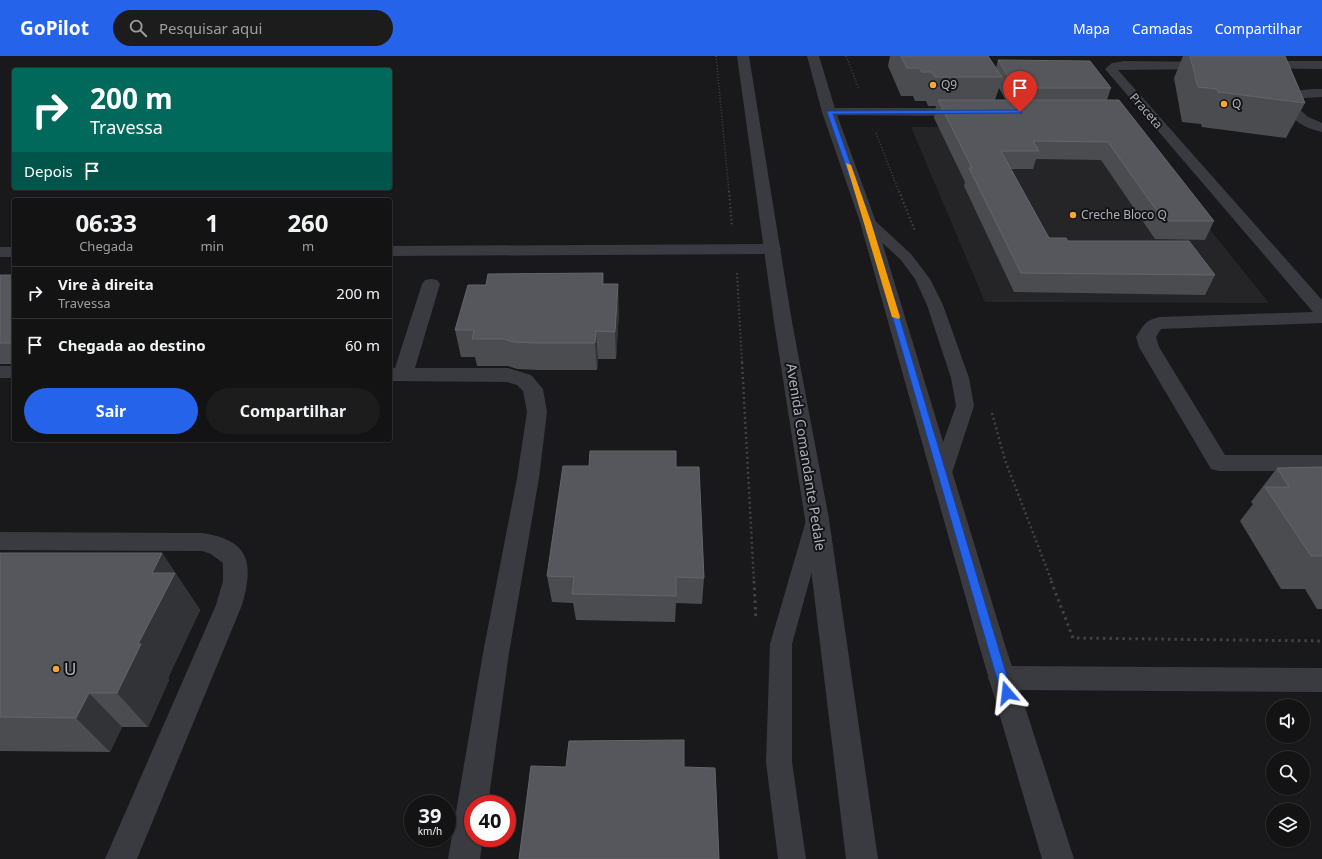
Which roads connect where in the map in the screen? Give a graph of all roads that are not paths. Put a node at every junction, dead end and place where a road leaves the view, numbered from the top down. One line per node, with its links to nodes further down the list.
1 (743, 56): 15 (street, Avenida Comandante Pedale)
2 (813, 56): 9 (street)
3 (1278, 56): 6 (street)
4 (1219, 65): 12 (street, Praceta)
5 (1249, 65): 6 (street)
6 (1288, 65): 7 (street); 8 (street)
7 (1322, 65)
8 (1322, 93): 13 (street)
9 (829, 112): 10 (street); 14 (street)
10 (974, 112)
11 (1131, 112): 12 (street)
12 (1146, 112): 20 (street, Praceta)
13 (1322, 128)
14 (868, 222): 26 (street); 26 (lane)
15 (773, 249): 16 (street); 27 (street, Avenida Comandante Pedale)
16 (392, 251)
17 (0, 252): 18 (street)
18 (12, 252)
19 (431, 284): 24 (street)
20 (1322, 311)
21 (1322, 317): 25 (street)
22 (0, 372): 23 (street)
23 (12, 372)
24 (397, 374): 32 (street)
25 (1322, 463)
26 (942, 473): 29 (street)
27 (817, 519): 33 (lane); 34 (street, Avenida Comandante Pedale)
28 (0, 541): 31 (street)
29 (1002, 678): 30 (street); 35 (street)
30 (1322, 680)
31 (121, 859)
32 (464, 859)
33 (792, 859)
34 (862, 859)
35 (1058, 859)

